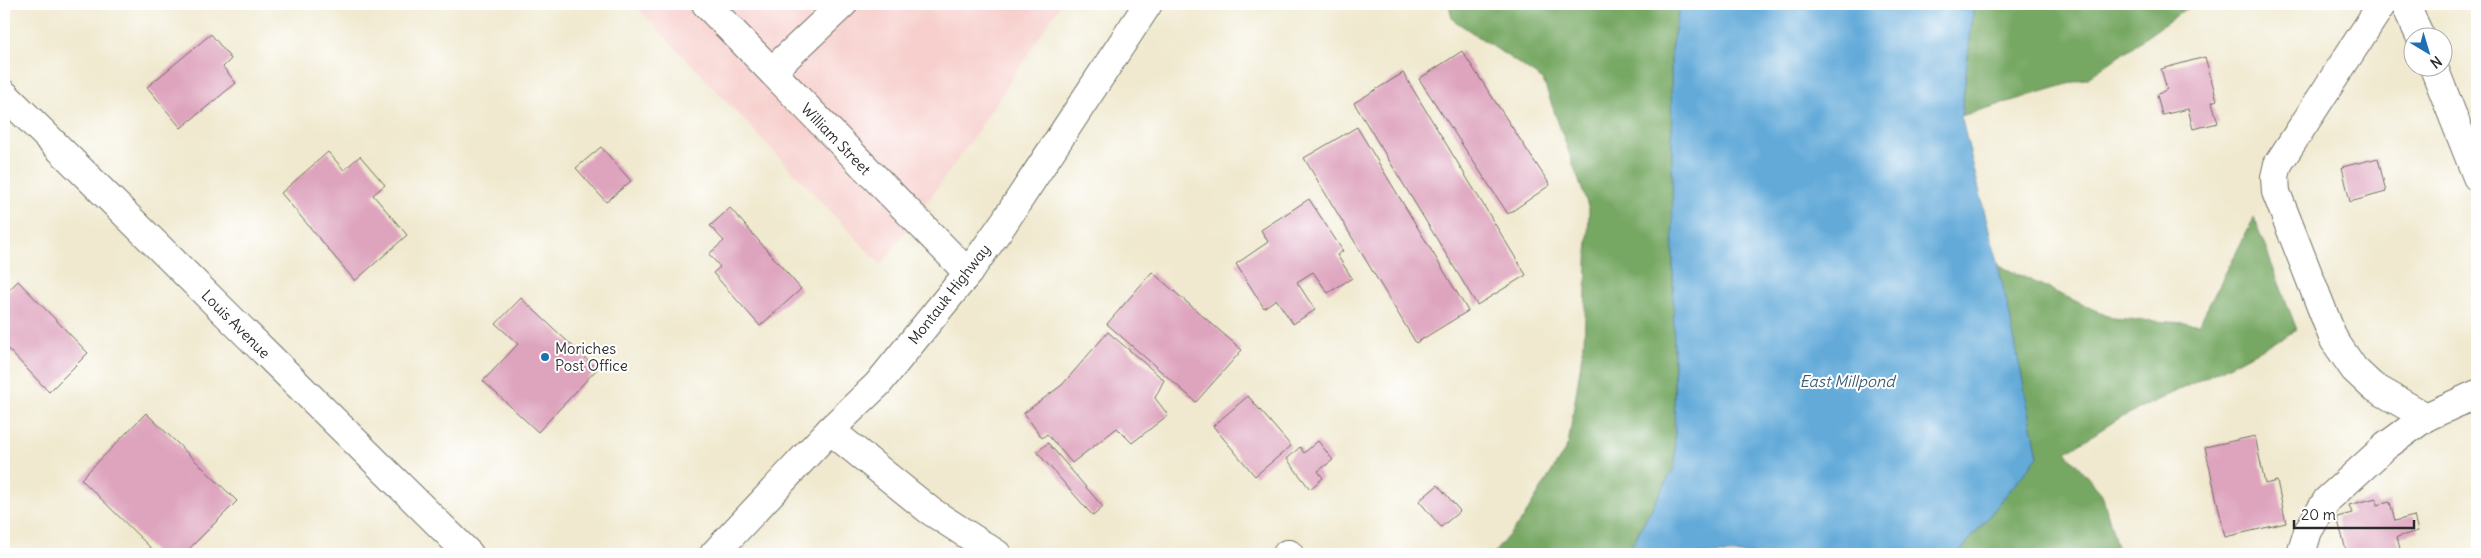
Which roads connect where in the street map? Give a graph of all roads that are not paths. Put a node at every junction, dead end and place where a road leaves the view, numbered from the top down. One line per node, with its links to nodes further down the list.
1 (706, 4): 7 (street, William Street)
2 (844, 4): 7 (street)
3 (1148, 4): 11 (street, Montauk Highway)
4 (2382, 4): 13 (street)
5 (2405, 4): 6 (street)
6 (2416, 28)
7 (772, 71): 11 (street, William Street)
8 (2438, 78): 10 (street)
9 (4, 94): 15 (street, Louis Avenue)
10 (2477, 177)
11 (968, 272): 14 (street, Montauk Highway)
12 (2477, 394): 13 (street)
13 (2426, 417): 18 (street)
14 (830, 430): 16 (street, Montauk Highway); 17 (street)
15 (469, 554)
16 (714, 554)
17 (997, 554)
18 (2301, 554)

